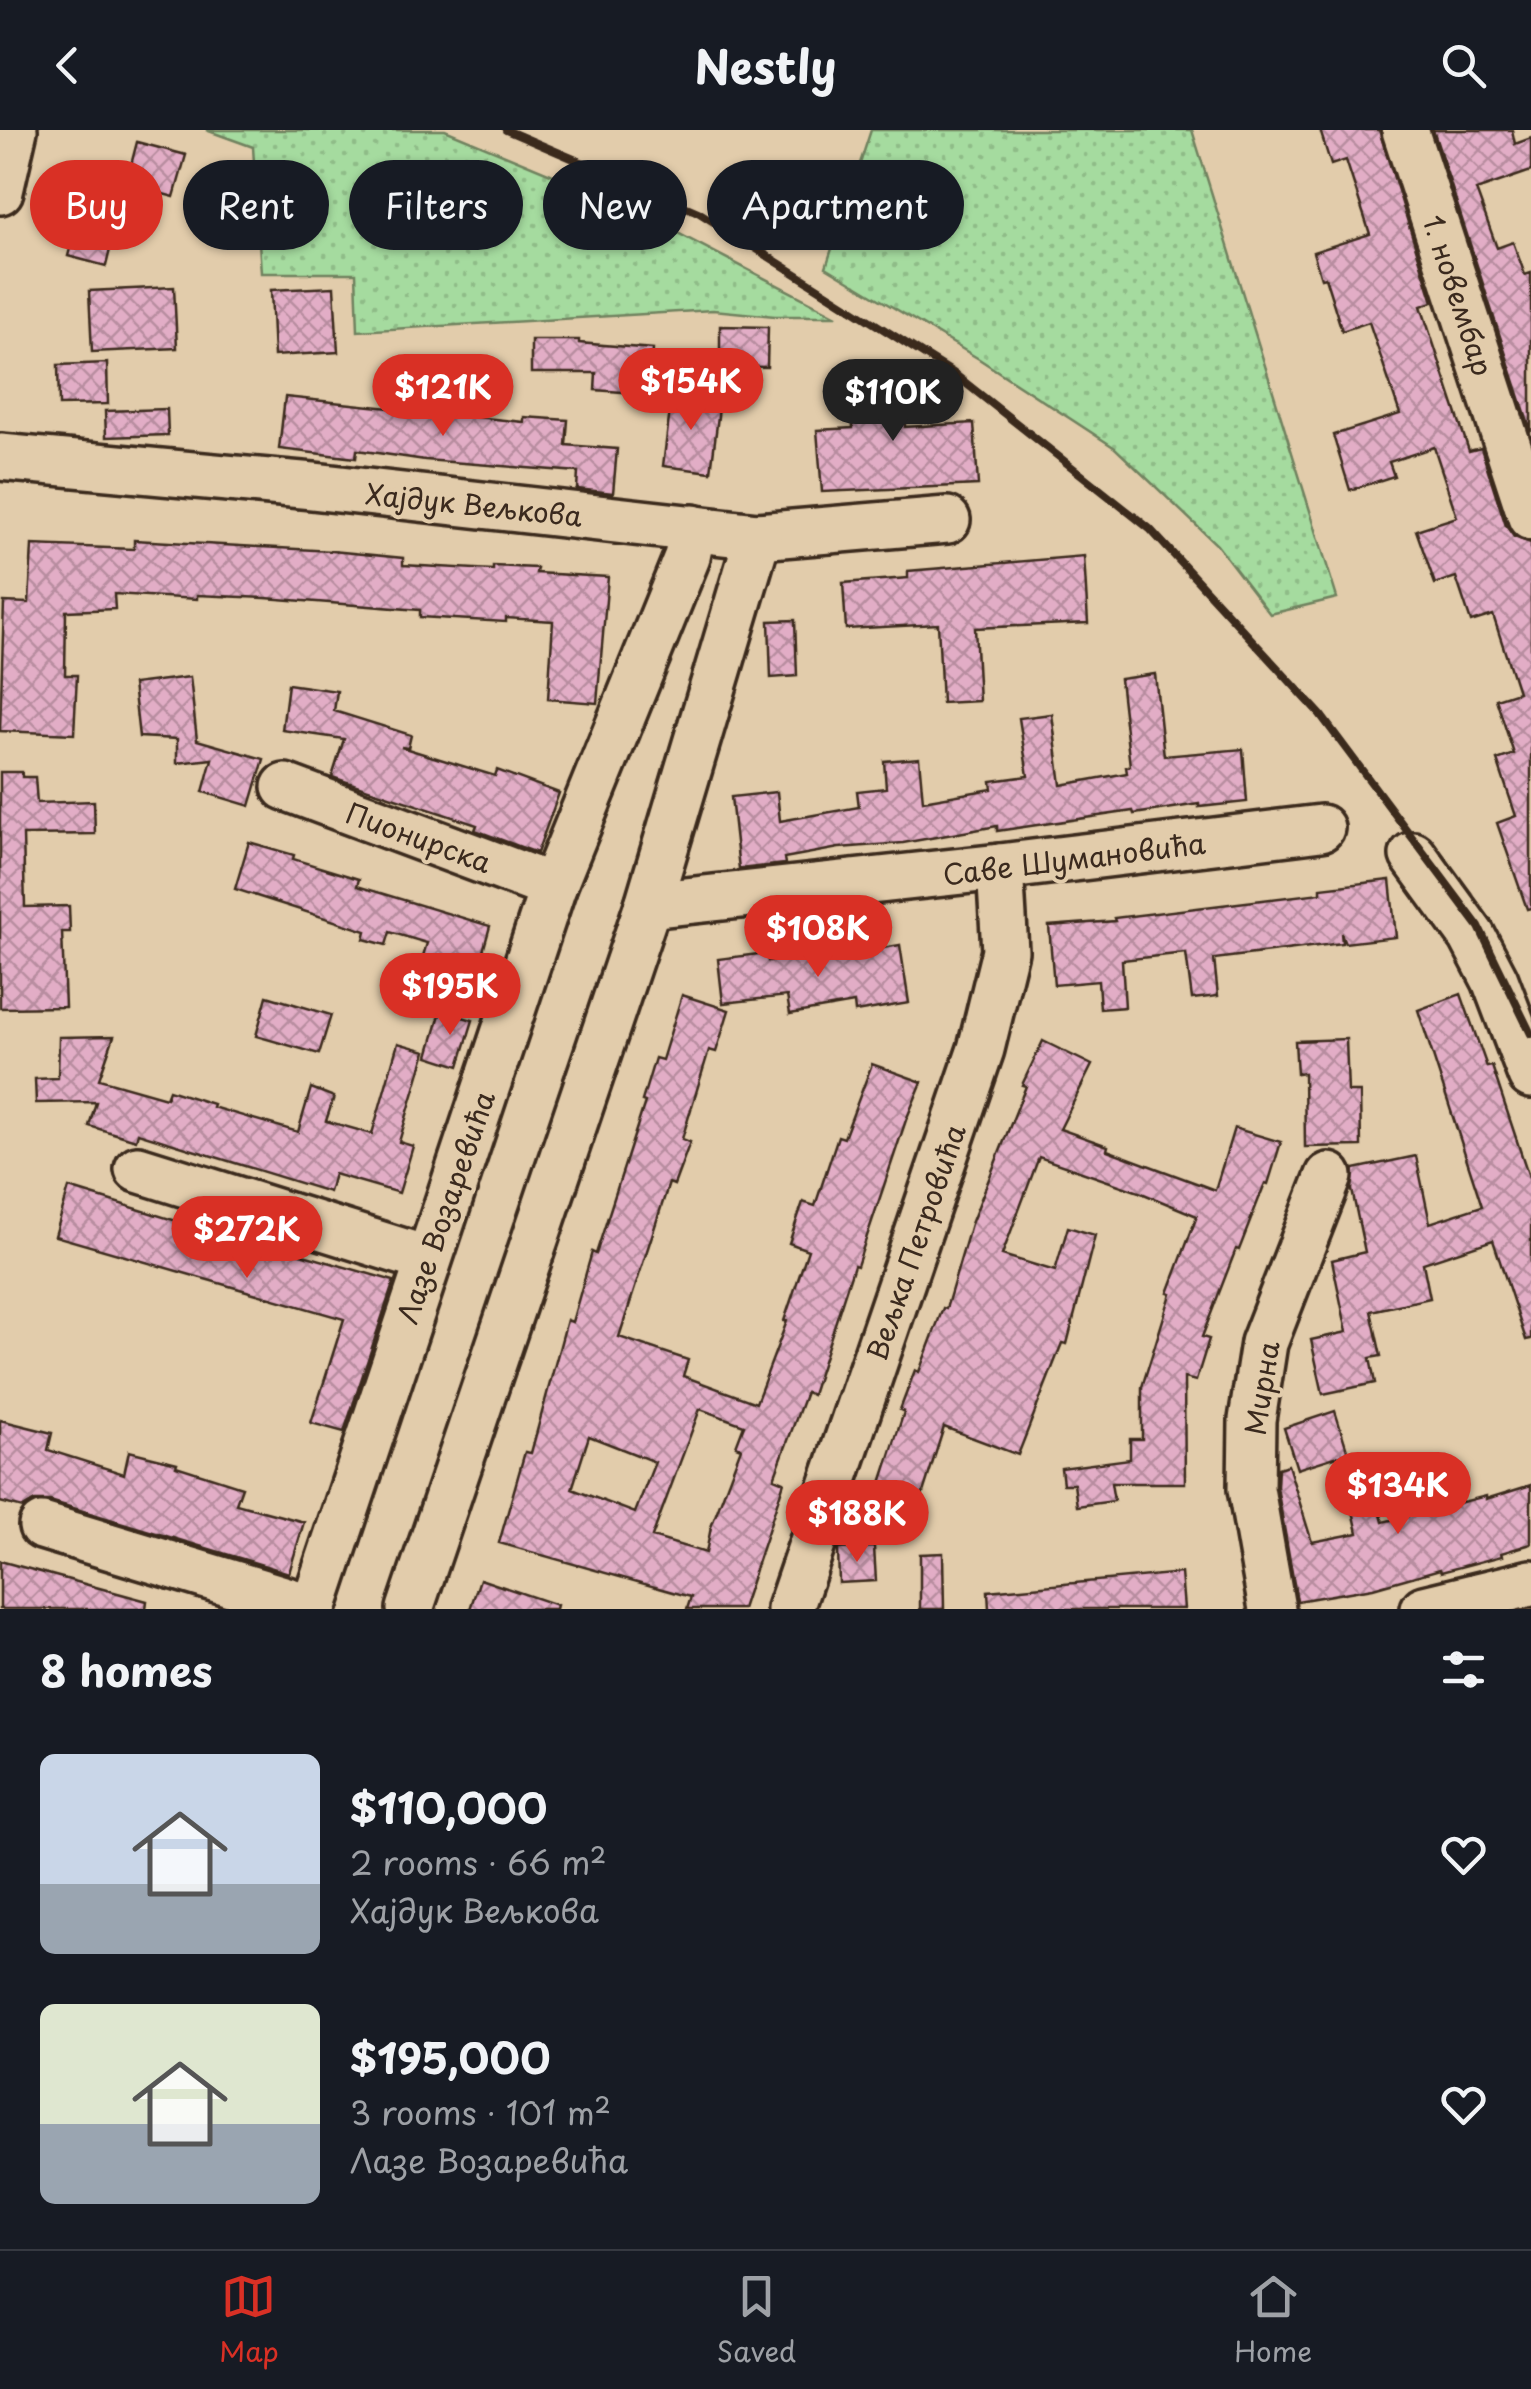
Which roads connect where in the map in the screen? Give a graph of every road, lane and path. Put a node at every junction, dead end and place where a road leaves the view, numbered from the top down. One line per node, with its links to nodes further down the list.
1 (14, 130): 3 (street)
2 (1405, 130): 5 (street, 1. новембар)
3 (0, 190)
4 (0, 457): 7 (street, Хајдук Вељкова)
5 (1531, 517)
6 (947, 520): 8 (street, Хајдук Вељкова)
7 (693, 528): 8 (street, Хајдук Вељкова); 13 (street, Лазе Возаревића)
8 (758, 536): 14 (street)
9 (285, 787): 13 (street, Пионирска)
10 (1322, 828): 12 (street, Саве Шумановића)
11 (1413, 855): 15 (street)
12 (1000, 868): 14 (street, Саве Шумановића); 23 (street, Вељка Петровића)
13 (552, 887): 18 (street, Лазе Возаревића)
14 (648, 905): 22 (street)
15 (1531, 1075)
16 (138, 1169): 18 (street)
17 (1329, 1176): 24 (street, Мирна)
18 (426, 1259): 21 (street, Лазе Возаревића)
19 (42, 1526): 21 (street)
20 (1531, 1583): 25 (street)
21 (313, 1609)
22 (410, 1609)
23 (790, 1609)
24 (1272, 1609)
25 (1424, 1609)

